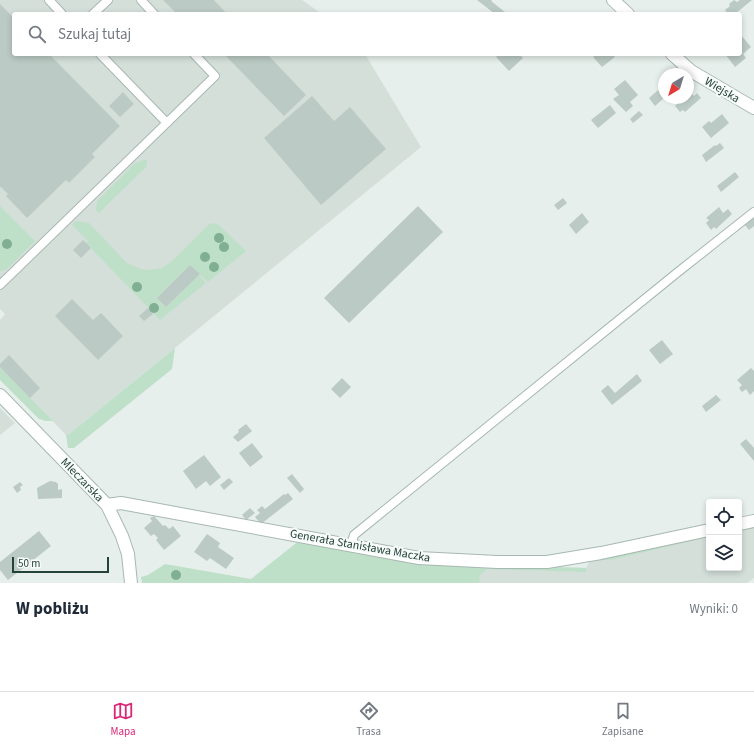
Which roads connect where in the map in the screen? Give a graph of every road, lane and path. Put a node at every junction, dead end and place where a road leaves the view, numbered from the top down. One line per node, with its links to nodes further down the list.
1 (49, 0): 5 (lane)
2 (108, 0): 6 (lane)
3 (141, 0): 7 (lane)
4 (613, 0): 8 (street)
5 (60, 12)
6 (95, 12)
7 (152, 12)
8 (626, 12)
9 (102, 56): 13 (lane)
10 (196, 56): 13 (lane)
11 (674, 56): 12 (street, Wiejska)
12 (754, 108)
13 (167, 123): 15 (lane)
14 (754, 212): 21 (lane)
15 (0, 285)
16 (0, 395): 17 (street, Mleczarska)
17 (106, 505): 21 (street, Generała Stanisława Maczka); 22 (street, Mleczarska)
18 (754, 521): 19 (street)
19 (742, 523)
20 (706, 531): 21 (street, Generała Stanisława Maczka)
21 (350, 545)
22 (131, 583)

